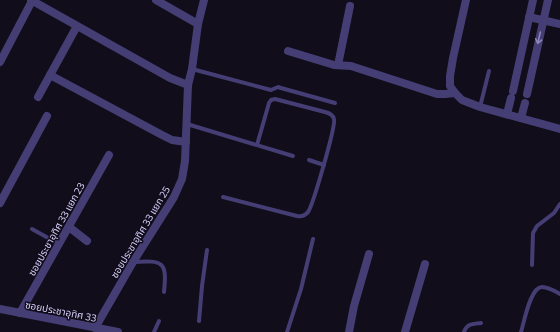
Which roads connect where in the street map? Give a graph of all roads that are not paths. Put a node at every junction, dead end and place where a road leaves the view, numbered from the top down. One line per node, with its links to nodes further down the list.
1 (31, 0): 12 (street); 14 (street)
2 (156, 0): 10 (street)
3 (204, 0): 10 (street, ซอยประชาอุทิศ 33 แยก 25)
4 (466, 0): 22 (street)
5 (532, 0): 8 (street)
6 (548, 0): 9 (street)
7 (350, 6): 15 (street)
8 (528, 17): 9 (street); 19 (street)
9 (543, 20): 11 (street); 21 (street, one-way to 21)
10 (198, 24): 16 (street, ซอยประชาอุทิศ 33 แยก 25)
11 (560, 24)
12 (77, 26): 18 (street); 20 (street)
13 (288, 51): 15 (street)
14 (0, 62)
15 (338, 65): 22 (street)
16 (192, 69): 20 (street, ซอยประชาอุทิศ 33 แยก 25); 25 (lane)
17 (489, 71): 27 (lane)
18 (50, 75): 24 (street); 33 (street)
19 (515, 81): 21 (street); 28 (street)
20 (188, 84): 31 (street, ซอยประชาอุทิศ 33 แยก 25)
21 (529, 84): 23 (street)
22 (455, 93): 27 (street)
23 (527, 94)
24 (38, 97)
25 (335, 103)
26 (525, 103): 30 (street)
27 (480, 107): 28 (street)
28 (508, 114): 30 (street)
29 (47, 116): 40 (street)
30 (521, 118): 32 (street)
31 (186, 124): 33 (street, ซอยประชาอุทิศ 33 แยก 25); 34 (lane)
32 (560, 129)
33 (186, 142): 49 (street, ซอยประชาอุทิศ 33 แยก 25)
34 (256, 145): 36 (lane); 38 (lane)
35 (109, 155): 42 (street, ซอยประชาอุทิศ 33 แยก 23)
36 (293, 156)
37 (309, 160): 38 (lane)
38 (324, 165): 39 (lane)
39 (223, 197)
40 (0, 203)
41 (560, 204): 51 (lane)
42 (69, 227): 45 (street); 46 (street, ซอยประชาอุทิศ 33 แยก 23)
43 (32, 229): 46 (lane)
44 (313, 239): 62 (lane)
45 (87, 241)
46 (59, 244): 55 (street, ซอยประชาอุทิศ 33 แยก 23)
47 (207, 250): 57 (lane)
48 (369, 254): 63 (street)
49 (133, 262): 52 (lane); 59 (street, ซอยประชาอุทิศ 33 แยก 25)
50 (425, 264): 64 (street)
51 (532, 265)
52 (164, 292)
53 (560, 294): 66 (lane)
54 (0, 309): 55 (street, ซอยประชาอุทิศ 33)
55 (20, 313): 59 (street, ซอยประชาอุทิศ 33)
56 (159, 321): 61 (lane)
57 (199, 321)
58 (481, 323): 65 (lane)
59 (95, 328): 60 (street, ซอยประชาอุทิศ 33)
60 (118, 332)
61 (154, 332)
62 (287, 332)
63 (348, 332)
64 (405, 332)
65 (464, 332)
66 (521, 332)

